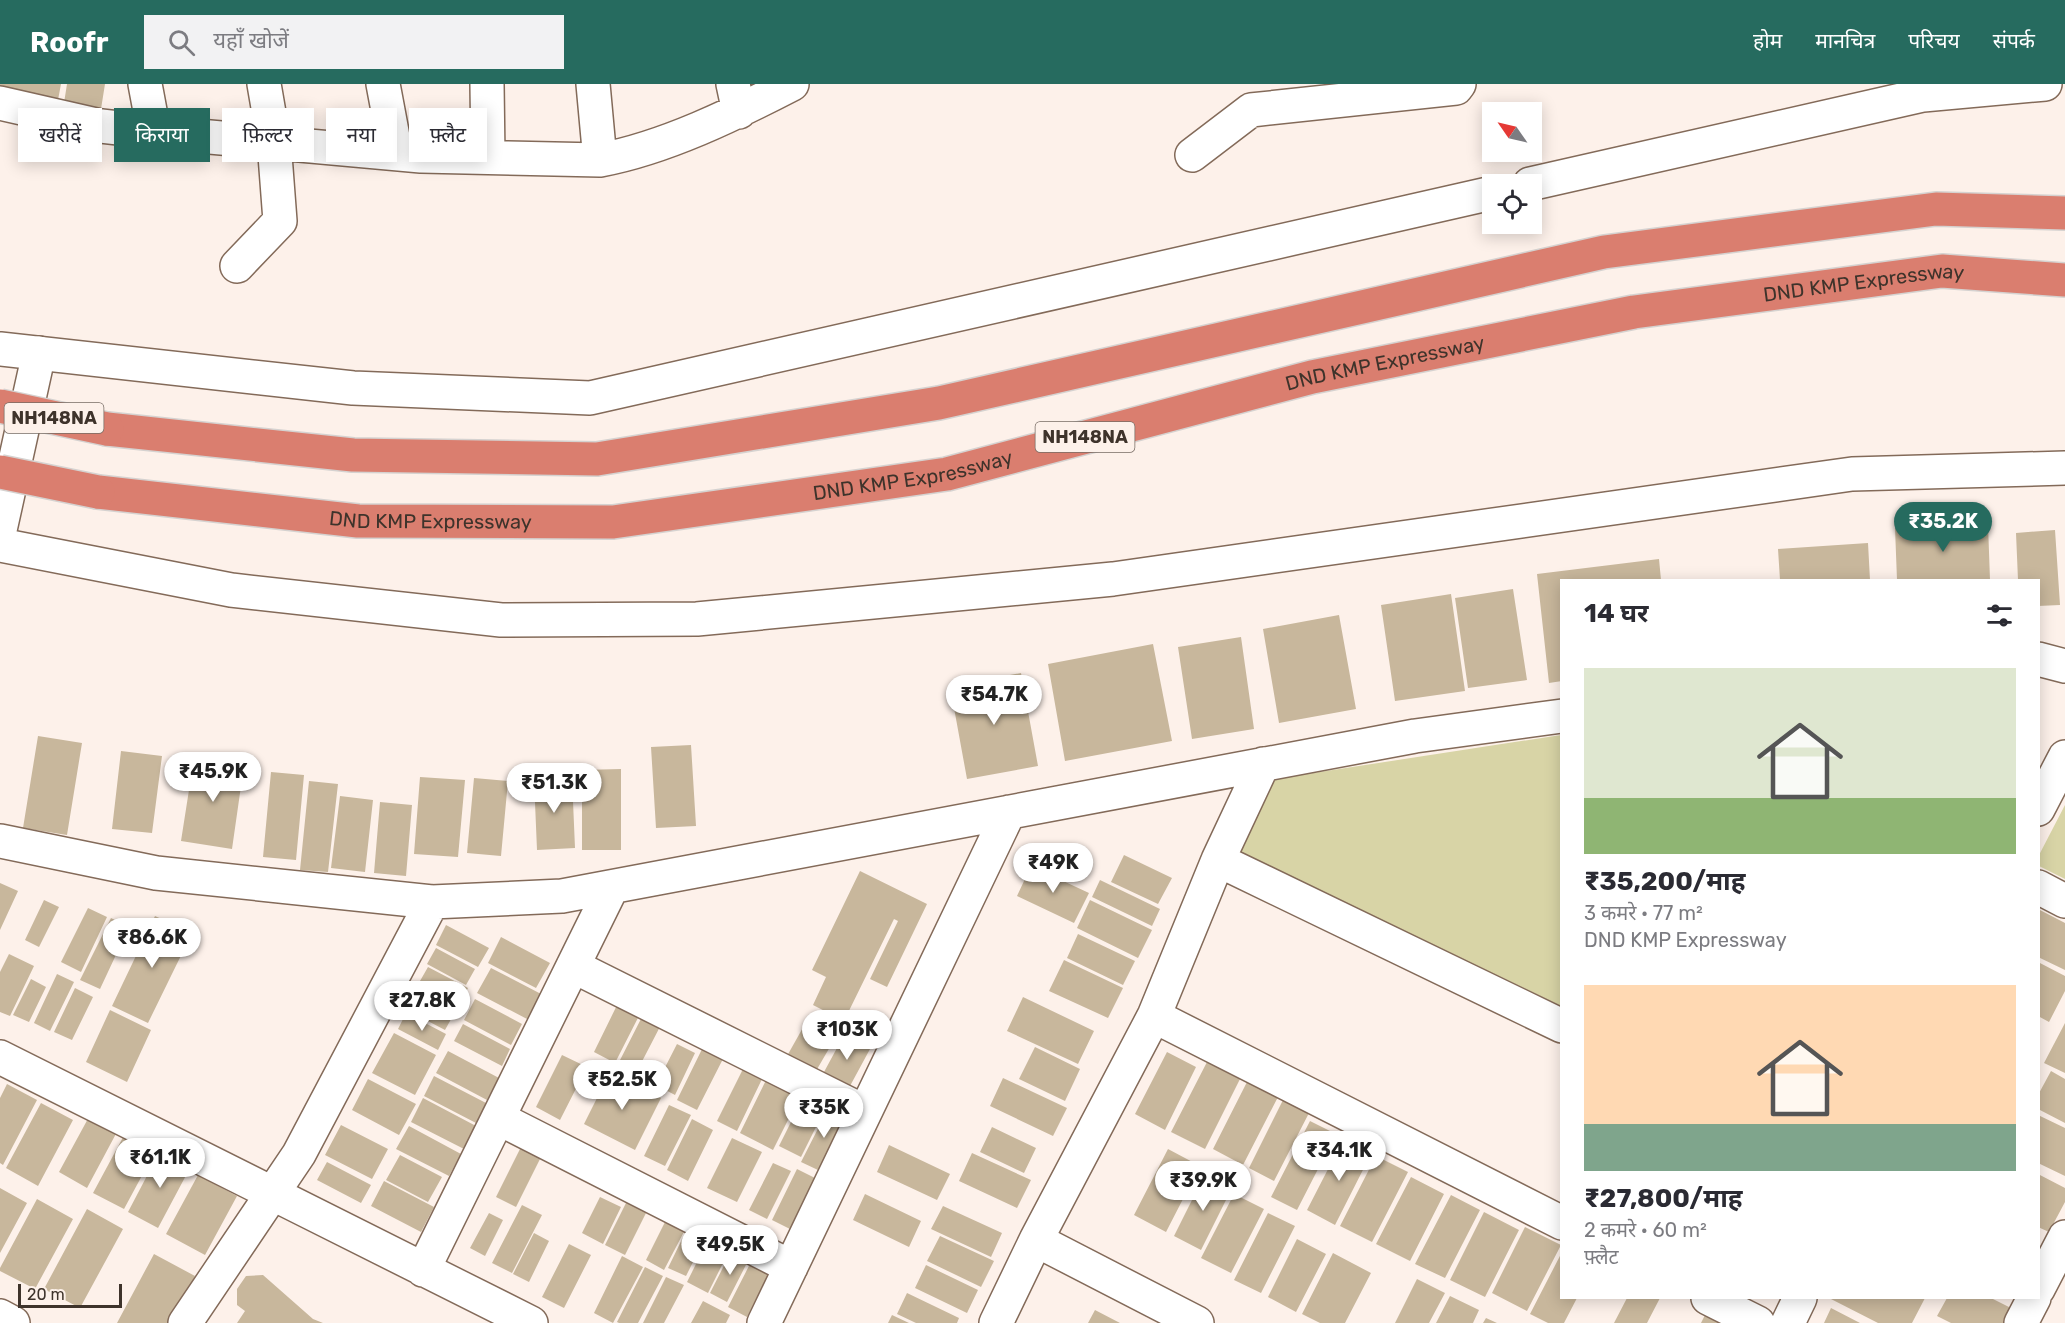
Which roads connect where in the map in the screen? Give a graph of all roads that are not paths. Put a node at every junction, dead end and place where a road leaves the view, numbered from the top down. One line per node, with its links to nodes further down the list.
1 (145, 84): 11 (street)
2 (264, 84): 12 (street)
3 (382, 84): 13 (street)
4 (488, 84): 17 (street)
5 (593, 84): 18 (street)
6 (792, 84): 9 (street)
7 (1460, 84): 16 (street)
8 (2045, 84): 20 (street)
9 (736, 98): 18 (street)
10 (0, 103): 14 (street)
11 (150, 108)
12 (268, 108)
13 (387, 108)
14 (114, 127)
15 (397, 153): 17 (street)
16 (1192, 155)
17 (488, 156): 18 (street)
18 (600, 160)
19 (275, 162): 23 (street)
20 (1542, 181)
21 (1482, 195): 26 (street)
22 (2065, 213): 27 (highway, NH148NA, bridge)
23 (237, 266)
24 (2065, 280): 29 (highway, DND KMP Expressway / NH148NA, bridge)
25 (0, 349): 26 (street)
26 (39, 353): 30 (street)
27 (0, 406)
28 (2065, 468): 31 (street)
29 (0, 472)
30 (0, 530)
31 (0, 545)
32 (2040, 660): 33 (street)
33 (2065, 666)
34 (1560, 716): 36 (street)
35 (2065, 757): 37 (street)
36 (1263, 764): 38 (street); 40 (street)
37 (2040, 805)
38 (1009, 812): 41 (street); 49 (street)
39 (0, 841): 44 (street)
40 (1218, 860): 46 (street); 47 (street)
41 (612, 887): 44 (street); 45 (street)
42 (2040, 888): 43 (street)
43 (2065, 901)
44 (432, 902): 51 (street)
45 (573, 966): 49 (street); 50 (street)
46 (1154, 1016): 52 (street); 54 (street)
47 (1560, 1025)
48 (0, 1057): 51 (street)
49 (865, 1112): 55 (street)
50 (498, 1118): 55 (street); 56 (street)
51 (271, 1195): 56 (street); 64 (street)
52 (1560, 1222)
53 (2065, 1237): 57 (street)
54 (1036, 1240): 67 (street); 68 (street)
55 (791, 1267): 66 (street)
56 (423, 1270): 61 (street)
57 (2040, 1285)
58 (1710, 1299): 69 (street)
59 (1800, 1299): 70 (street)
60 (2033, 1299): 71 (street)
61 (493, 1315): 65 (street)
62 (0, 1316): 63 (street)
63 (13, 1323)
64 (185, 1323)
65 (531, 1323)
66 (764, 1323)
67 (996, 1323)
68 (1197, 1323)
69 (1758, 1323)
70 (1788, 1323)
71 (2021, 1323)

